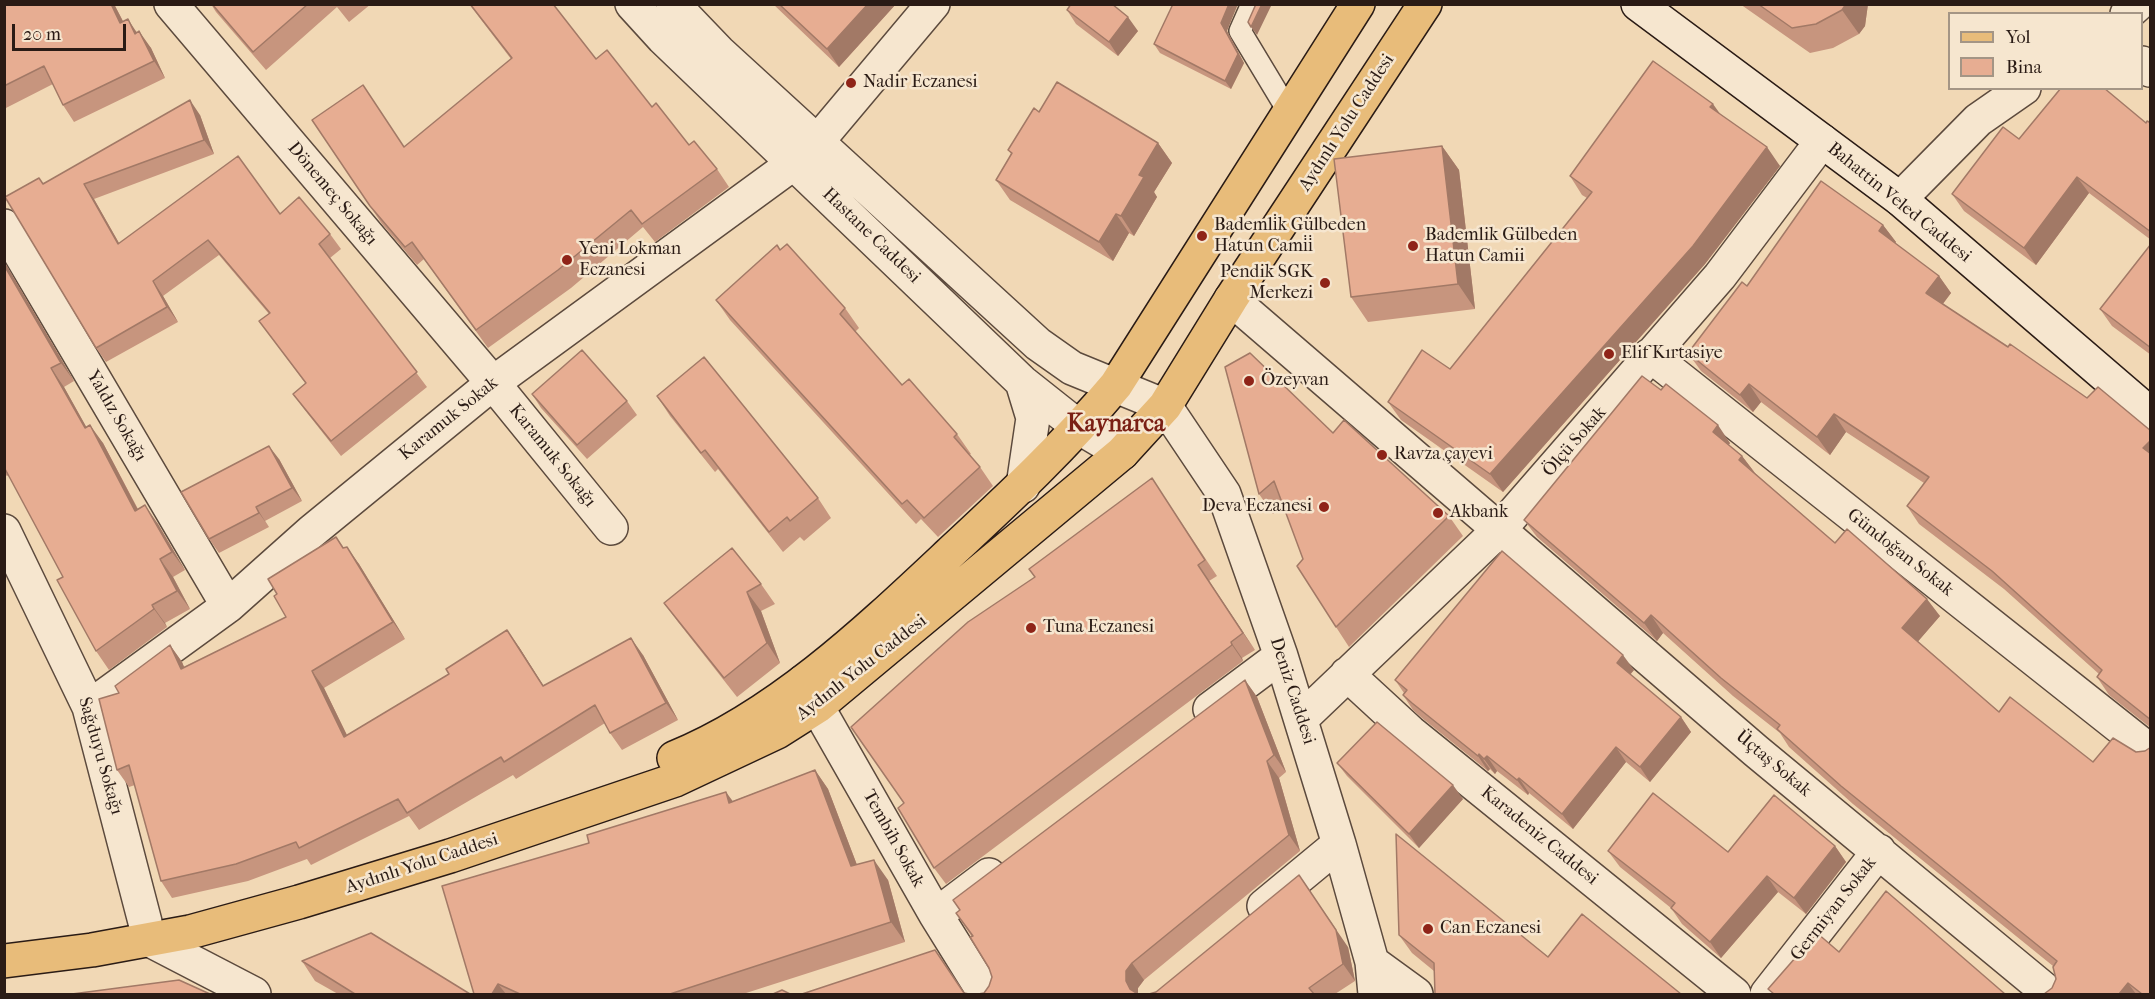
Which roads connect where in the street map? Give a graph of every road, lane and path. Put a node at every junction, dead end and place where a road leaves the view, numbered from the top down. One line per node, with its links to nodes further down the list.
1 (171, 4): 18 (street, Dönemeç Sokağı)
2 (632, 4): 12 (street, Hastane Caddesi)
3 (673, 4): 12 (street, Hastane Caddesi)
4 (933, 4): 12 (street, Karamuk Sokak)
5 (1252, 4): 10 (lane)
6 (1358, 4): 10 (main road, Aydınlı Yolu Caddesi)
7 (1425, 4): 15 (main road, Aydınlı Yolu Caddesi)
8 (1638, 4): 11 (street, Bahattin Veled Caddesi)
9 (2021, 90): 13 (street)
10 (1290, 114): 19 (main road, Aydınlı Yolu Caddesi)
11 (1822, 141): 13 (street, Bahattin Veled Caddesi); 16 (street, Ölçü Sokak)
12 (806, 152): 17 (street, Hastane Caddesi); 18 (street, Karamuk Sokak); 19 (street, Hastane Caddesi)
13 (1900, 200): 21 (street, Bahattin Veled Caddesi)
14 (4, 226): 28 (street, Yaldız Sokağı)
15 (1231, 299): 20 (main road, Aydınlı Yolu Caddesi); 26 (street, Üçtaş Sokak)
16 (1650, 355): 26 (street, Ölçü Sokak); 35 (street, Gündoğan Sokak)
17 (1022, 382): 22 (street, Hastane Caddesi); 24 (street)
18 (493, 383): 25 (street, Karamuk Sokağı); 28 (street, Karamuk Sokak)
19 (1116, 385): 20 (street, Hastane Caddesi); 22 (main road, Aydınlı Yolu Caddesi)
20 (1165, 405): 23 (main road, Aydınlı Yolu Caddesi); 29 (street, Deniz Caddesi)
21 (2151, 414)
22 (1080, 428): 23 (street, Hastane Caddesi); 24 (main road, Aydınlı Yolu Caddesi)
23 (1122, 453): 31 (main road, Aydınlı Yolu Caddesi)
24 (1023, 486): 31 (main road, Aydınlı Yolu Caddesi)
25 (611, 528)
26 (1500, 528): 30 (street, Ölçü Sokak); 37 (street, Üçtaş Sokak)
27 (6, 539): 32 (street, Sağduyu Sokağı)
28 (228, 606): 32 (street, Karamuk Sokak)
29 (1281, 656): 33 (street, Deniz Caddesi); 34 (street)
30 (1347, 674): 33 (street, Ölçü Sokak); 51 (street, Karadeniz Caddesi)
31 (810, 694): 39 (street, Tembih Sokak); 41 (main road, Aydınlı Yolu Caddesi)
32 (89, 707): 41 (street, Sağduyu Sokağı)
33 (1301, 719): 36 (street, Deniz Caddesi)
34 (1185, 728)
35 (2151, 751)
36 (1339, 844): 40 (street); 46 (street, Deniz Caddesi)
37 (1879, 851): 52 (street, Germiyan Sokak); 53 (street, Üçtaş Sokak)
38 (1012, 858): 39 (street)
39 (936, 915): 43 (street, Tembih Sokak)
40 (1238, 927)
41 (148, 931): 42 (main road, Aydınlı Yolu Caddesi); 45 (main road, Aydınlı Yolu Caddesi); 47 (street)
42 (4, 944)
43 (954, 945): 44 (street); 48 (street, Tembih Sokak)
44 (920, 956)
45 (4, 961)
46 (1372, 962): 49 (street, Deniz Caddesi); 50 (street)
47 (254, 994)
48 (986, 994)
49 (1375, 994)
50 (1416, 994)
51 (1734, 994)
52 (1767, 994)
53 (2050, 994)

